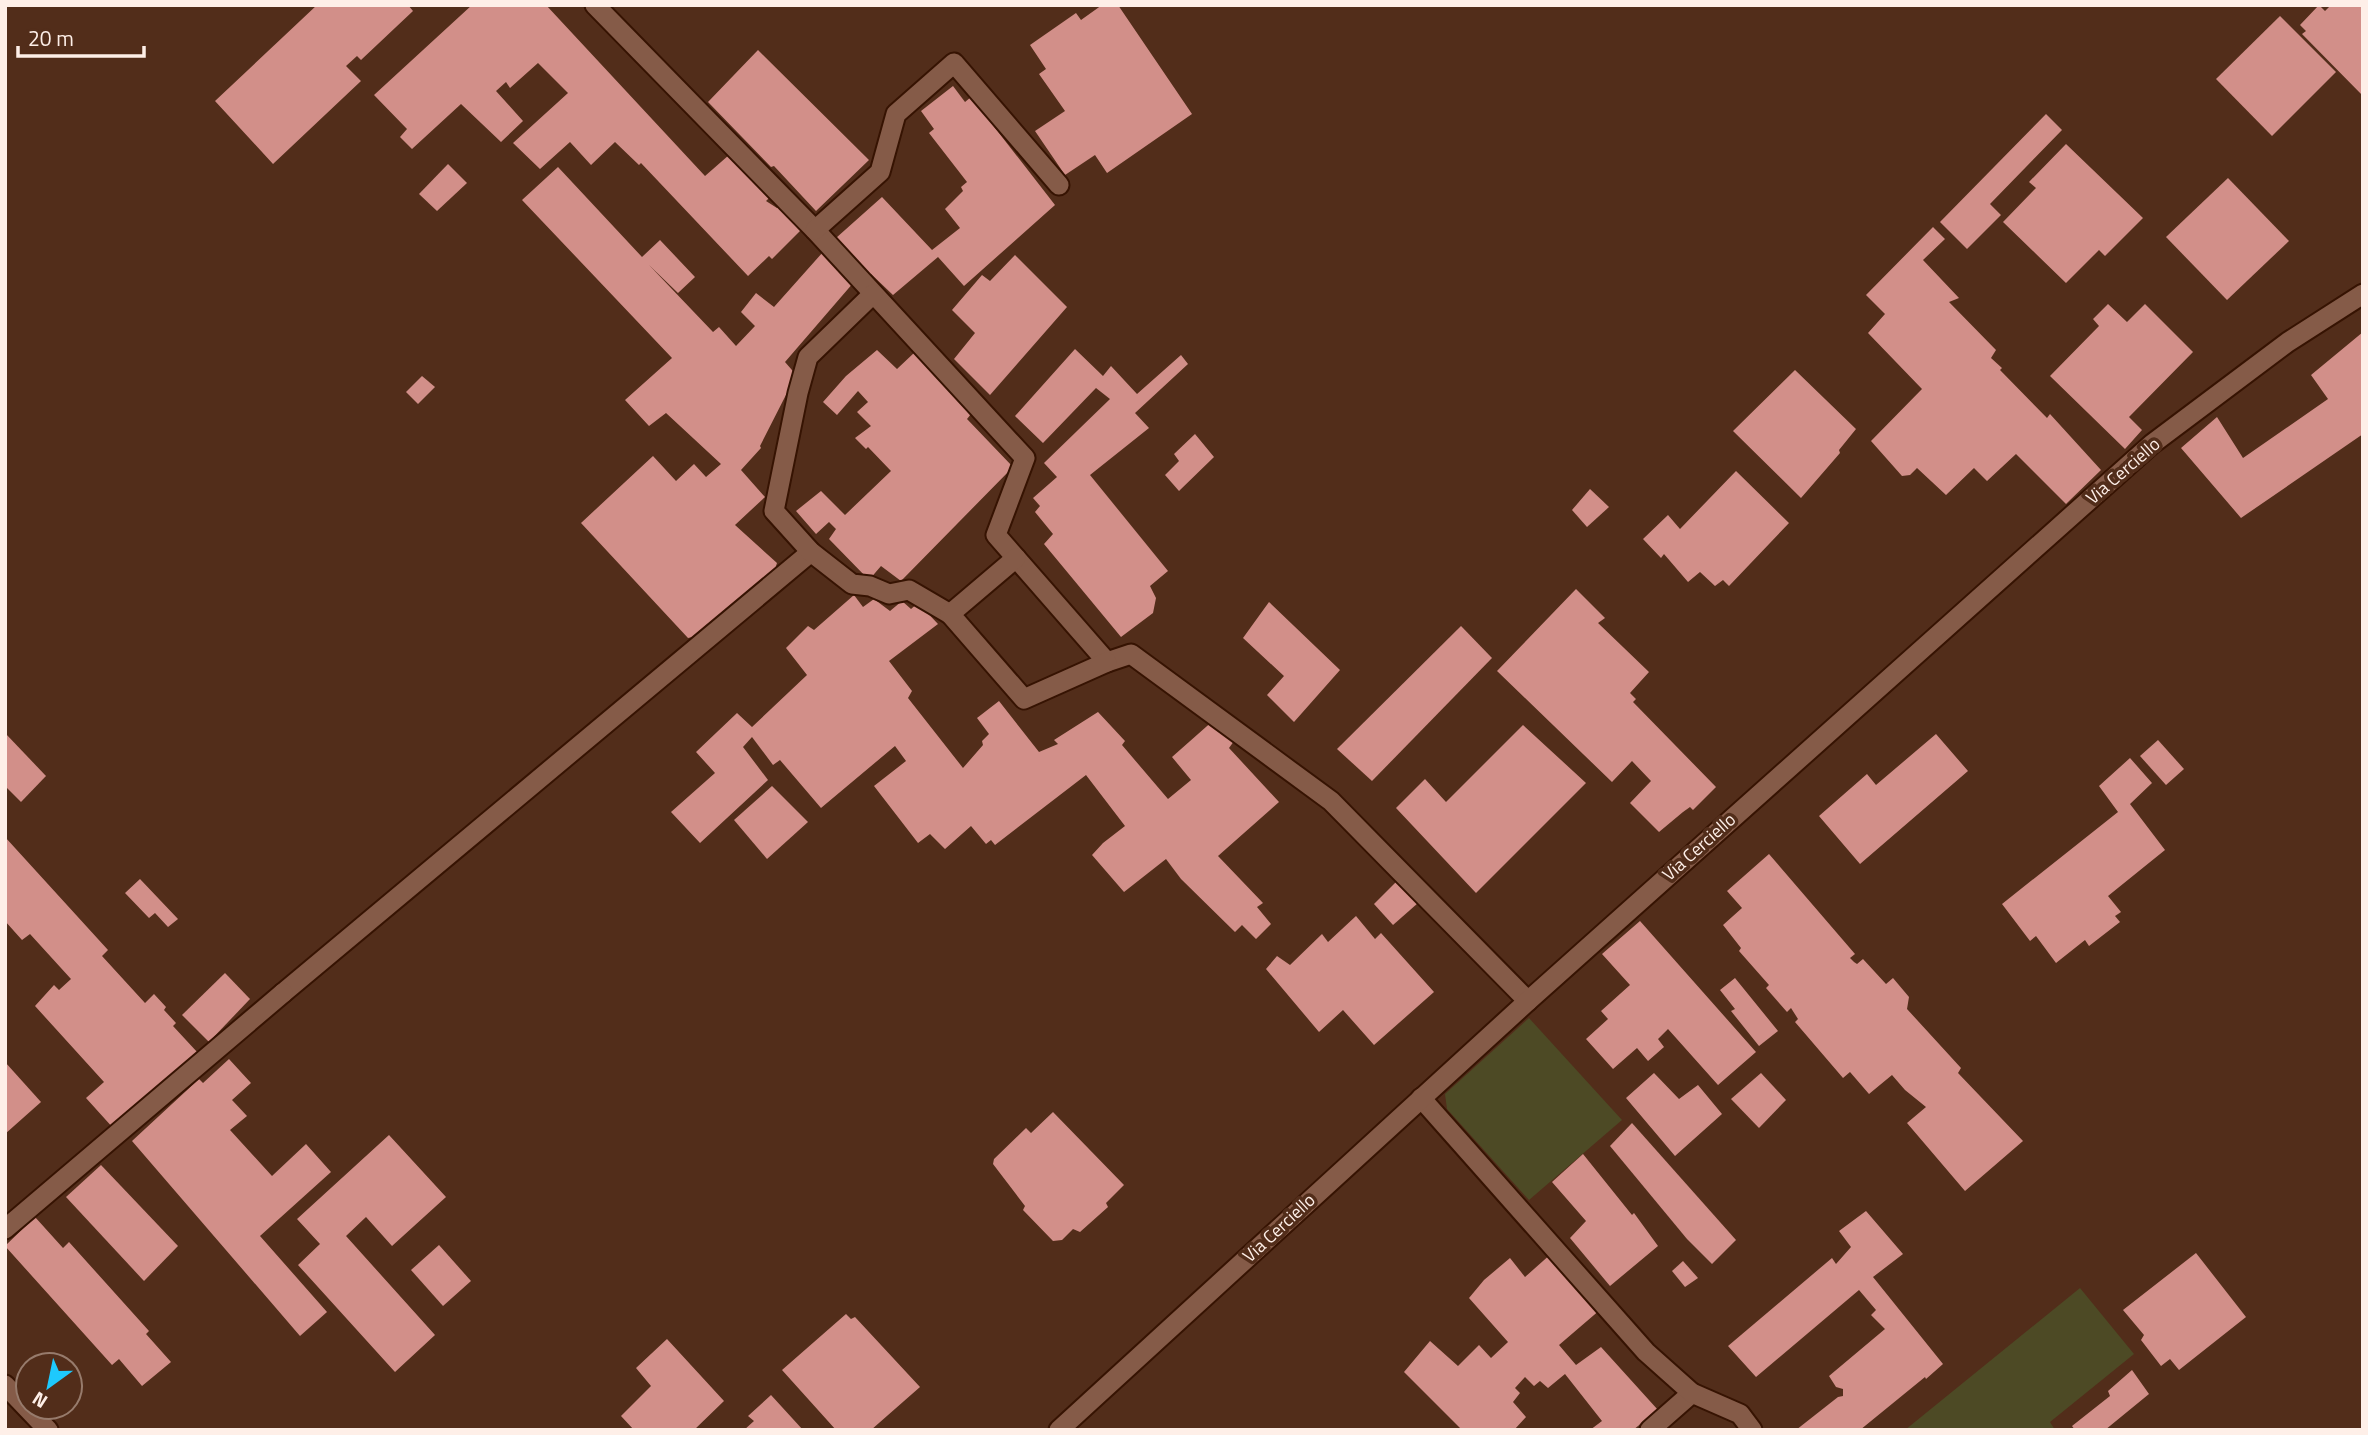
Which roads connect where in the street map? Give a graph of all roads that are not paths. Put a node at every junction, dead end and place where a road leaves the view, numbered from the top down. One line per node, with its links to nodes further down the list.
1 (595, 5): 3 (street)
2 (1059, 185): 3 (street)
3 (815, 230): 4 (street)
4 (873, 294): 6 (street); 7 (street)
5 (2363, 294): 10 (street, Via Cerciello)
6 (811, 552): 8 (street); 12 (street)
7 (1016, 558): 8 (street); 9 (street)
8 (950, 614): 9 (street)
9 (1107, 662): 10 (street)
10 (1528, 1001): 11 (street, Via Cerciello)
11 (1421, 1098): 14 (street); 15 (street, Via Cerciello)
12 (5, 1229)
13 (5, 1385): 16 (street)
14 (1692, 1393): 17 (street); 18 (street)
15 (1063, 1429)
16 (48, 1430)
17 (1650, 1430)
18 (1752, 1430)

